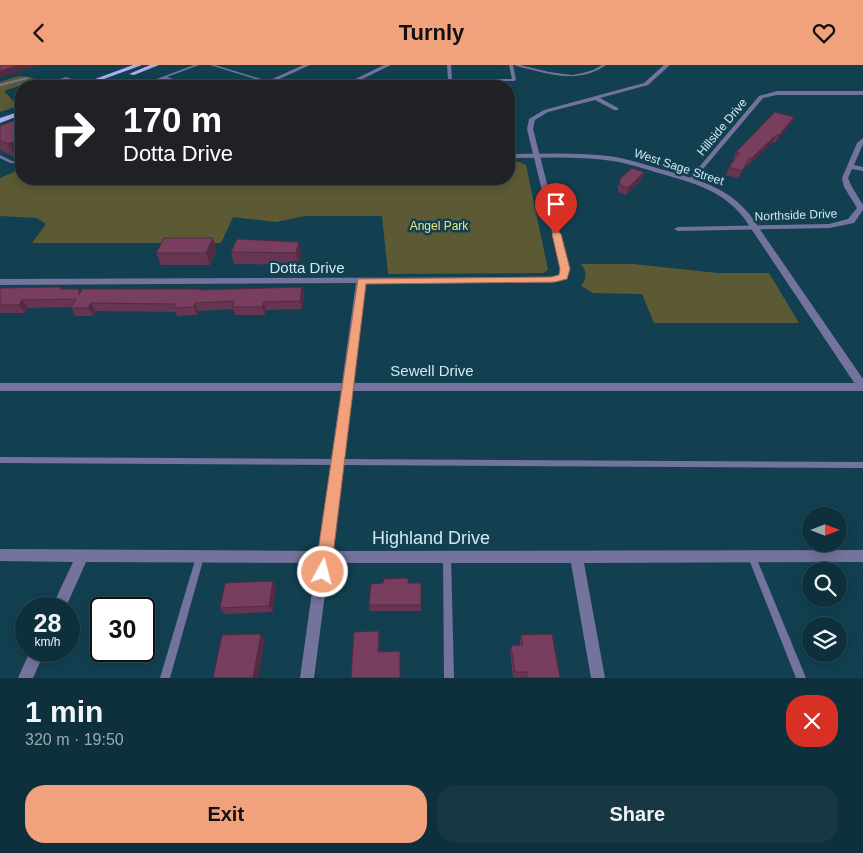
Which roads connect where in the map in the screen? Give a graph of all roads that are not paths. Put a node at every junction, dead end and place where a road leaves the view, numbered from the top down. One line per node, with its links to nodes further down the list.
1 (139, 65): 16 (main road)
2 (156, 65): 17 (main road)
3 (197, 65): 12 (lane)
4 (212, 65): 20 (lane)
5 (307, 65): 21 (street)
6 (388, 65): 22 (street)
7 (449, 65): 23 (lane)
8 (511, 65): 23 (lane)
9 (516, 65): 10 (lane)
10 (604, 65)
11 (667, 65): 27 (street, Dotta Drive)
12 (164, 77): 18 (lane); 19 (lane)
13 (27, 78): 15 (lane)
14 (420, 79): 23 (lane)
15 (19, 80)
16 (96, 80)
17 (114, 80)
18 (156, 80)
19 (173, 80)
20 (262, 80)
21 (273, 80)
22 (357, 80)
23 (450, 80)
24 (15, 81): 25 (lane)
25 (0, 85)
26 (863, 93): 40 (street, Hillside Drive)
27 (596, 98): 29 (street); 36 (street, Dotta Drive)
28 (15, 109): 30 (main road)
29 (616, 109)
30 (0, 114)
31 (15, 115): 32 (main road)
32 (0, 121)
33 (863, 140): 38 (street, Northside Drive)
34 (515, 155): 36 (street, West Sage Street)
35 (0, 156): 37 (lane)
36 (536, 156): 40 (street, West Sage Street); 46 (street, Dotta Drive)
37 (15, 162)
38 (850, 166): 39 (street); 43 (street, Northside Drive)
39 (863, 169)
40 (691, 180): 43 (street, West Sage Street)
41 (398, 185): 42 (lane)
42 (431, 185)
43 (755, 227): 44 (street, Northside Drive); 49 (street, West Sage Street)
44 (678, 229)
45 (0, 281): 46 (street, Dotta Drive)
46 (362, 281): 47 (street)
47 (346, 386): 48 (street, Sewell Drive); 49 (street, Sewell Drive); 51 (street)
48 (0, 387)
49 (863, 387)
50 (0, 460): 51 (lane)
51 (337, 461): 52 (lane); 57 (street)
52 (863, 465)
53 (0, 555): 54 (street, Highland Drive)
54 (82, 556): 56 (street, Highland Drive); 61 (street)
55 (863, 556): 60 (street, Highland Drive)
56 (200, 557): 57 (street, Highland Drive); 64 (lane)
57 (325, 557): 58 (street, Highland Drive); 65 (street)
58 (447, 557): 59 (street, Highland Drive); 66 (lane)
59 (577, 557): 60 (street, Highland Drive); 67 (street)
60 (752, 557): 68 (lane)
61 (63, 597)
62 (33, 662): 63 (street)
63 (25, 678)
64 (165, 678)
65 (307, 678)
66 (450, 678)
67 (598, 678)
68 (801, 678)

